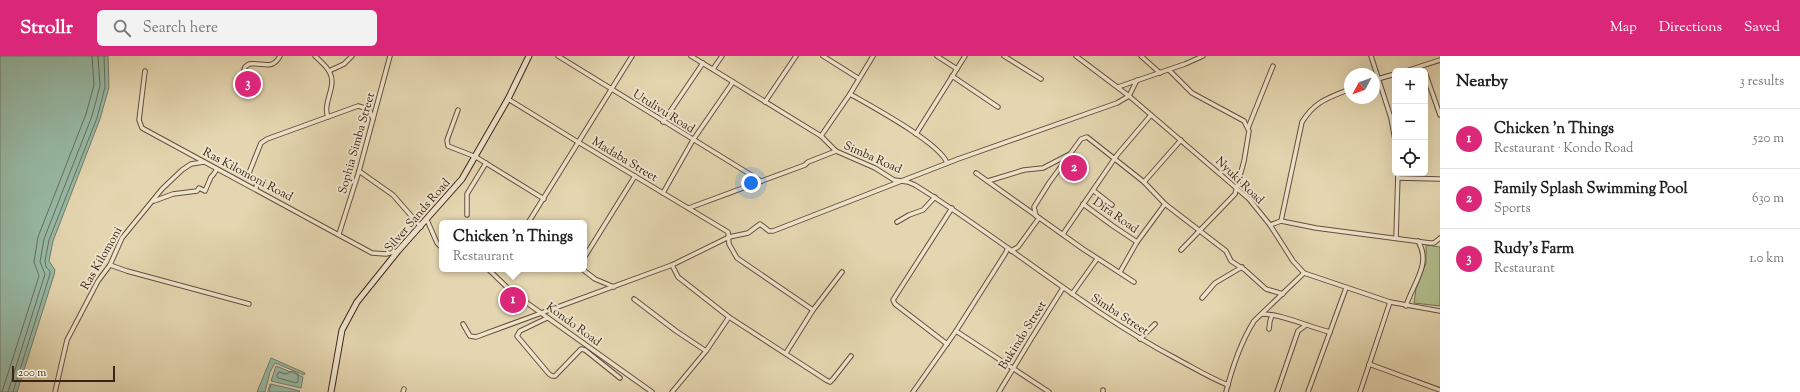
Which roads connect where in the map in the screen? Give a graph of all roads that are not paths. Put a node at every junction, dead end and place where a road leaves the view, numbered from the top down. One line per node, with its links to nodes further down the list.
1 (280, 56): 34 (street)
2 (315, 56): 30 (street)
3 (352, 56): 30 (street)
4 (390, 56): 54 (street, Sophia Simba Street)
5 (529, 56): 47 (street, Silver Sands Road)
6 (558, 56): 42 (street, Utulivu Road)
7 (632, 56): 42 (street)
8 (691, 56): 21 (street, Simba Road)
9 (722, 56): 26 (street)
10 (796, 56): 48 (street)
11 (823, 56): 35 (street)
12 (873, 56): 35 (street)
13 (937, 56): 27 (street)
14 (965, 56): 27 (street)
15 (1004, 56): 37 (street)
16 (1076, 56): 41 (street, Nyuki Road)
17 (1141, 56): 31 (street)
18 (1203, 56): 28 (street)
19 (1371, 56): 24 (street)
20 (1440, 60): 23 (street)
21 (702, 63): 26 (street, Simba Road); 55 (street)
22 (1274, 66): 57 (street)
23 (1423, 66): 25 (street)
24 (1374, 68)
25 (1416, 68)
26 (713, 69): 40 (street, Simba Road)
27 (957, 69): 33 (street)
28 (1169, 70): 31 (street); 57 (street)
29 (145, 71): 67 (street, Ras Kilomoni Road)
30 (329, 71): 53 (street)
31 (1160, 73): 38 (street)
32 (1392, 75): 36 (street)
33 (952, 76): 49 (street); 58 (street)
34 (241, 78)
35 (858, 78): 45 (street)
36 (1380, 78)
37 (1041, 79)
38 (1137, 80): 41 (street); 46 (street)
39 (1428, 80): 52 (street)
40 (733, 82): 48 (street, Simba Road); 60 (street)
41 (1118, 87): 46 (street, Nyuki Road)
42 (610, 89): 55 (street, Utulivu Road); 62 (street)
43 (1380, 89): 56 (street)
44 (1344, 91): 96 (street)
45 (850, 94): 58 (street); 59 (street)
46 (1129, 96): 51 (street, Nyuki Road); 69 (street)
47 (508, 99): 62 (street, Madaba Street); 65 (street, Silver Sands Road)
48 (765, 102): 59 (street, Simba Road)
49 (998, 107)
50 (458, 110): 65 (street)
51 (1151, 115): 61 (street, Nyuki Road); 66 (street)
52 (1440, 115)
53 (328, 117): 54 (street); 80 (street)
54 (373, 120): 71 (street, Sophia Simba Street)
55 (663, 122): 60 (street, Utulivu Road)
56 (1392, 124)
57 (1248, 128): 81 (street)
58 (916, 134): 69 (street)
59 (822, 136): 63 (street, Simba Road)
60 (693, 140): 76 (street, Utulivu Road); 83 (street)
61 (1181, 140): 79 (street); 81 (street, Nyuki Road)
62 (578, 142): 73 (street, Madaba Street); 85 (street)
63 (836, 151): 76 (street); 77 (street, Simba Road)
64 (1071, 153): 66 (street); 78 (street); 93 (street)
65 (476, 157): 68 (street); 94 (street, Silver Sands Road)
66 (1114, 159): 79 (street); 82 (street)
67 (204, 162): 70 (street, Ras Kilomoni Road); 86 (street, Ras Kilomoni)
68 (486, 163): 85 (street); 92 (street)
69 (947, 163): 77 (street)
70 (217, 169): 80 (street, Ras Kilomoni Road); 86 (street)
71 (359, 171): 99 (street); 101 (street, Sophia Simba Street)
72 (976, 173): 78 (street)
73 (635, 176): 83 (street, Madaba Street); 112 (street)
74 (1398, 178): 75 (street); 104 (street)
75 (1440, 179)
76 (761, 181): 90 (street)
77 (901, 181): 84 (street, Simba Road); 103 (street)
78 (988, 181): 93 (street)
79 (1144, 182): 88 (street)
80 (256, 188): 101 (street, Ras Kilomoni Road)
81 (1237, 188): 98 (street, Nyuki Road); 100 (street)
82 (1094, 191): 87 (street); 89 (street)
83 (663, 193): 90 (street, Madaba Street)
84 (935, 197): 91 (street, Simba Road); 97 (street)
85 (544, 198): 95 (street)
86 (153, 201): 114 (street, Ras Kilomoni)
87 (1083, 204): 102 (street); 107 (street, Dira Road)
88 (1165, 204): 100 (street); 107 (street)
89 (1112, 205)
90 (689, 208): 103 (street, Madaba Street)
91 (952, 208): 109 (street, Simba Road); 147 (street)
92 (467, 215)
93 (1037, 217): 102 (street); 109 (street)
94 (427, 220): 99 (street, Silver Sands Road); 108 (street)
95 (530, 220)
96 (1281, 221): 98 (street); 104 (street)
97 (897, 222)
98 (1270, 225): 121 (street, Nyuki Road)
99 (421, 226): 111 (street, Silver Sands Road)
100 (1200, 230): 110 (street); 116 (street)
101 (339, 234): 111 (street, Ras Kilomoni Road)
102 (1063, 234): 113 (street)
103 (729, 237): 115 (street); 133 (street)
104 (1396, 238): 106 (street)
105 (1440, 238): 106 (street)
106 (1418, 241): 132 (street)
107 (1137, 242): 120 (street)
108 (439, 245)
109 (1009, 250): 124 (street, Simba Street); 144 (street)
110 (1181, 250)
111 (398, 251): 156 (street, Silver Sands Road)
112 (587, 253)
113 (1098, 259): 120 (street); 126 (street)
114 (110, 265): 131 (street); 157 (street, Ras Kilomoni)
115 (672, 265): 123 (street); 138 (street)
116 (1242, 268): 127 (street); 128 (street)
117 (491, 272): 135 (street, Kondo Road)
118 (586, 272): 123 (street)
119 (842, 272): 133 (street)
120 (1120, 272): 122 (street)
121 (1304, 273): 125 (street, Nyuki Road); 127 (street)
122 (1134, 282)
123 (614, 288): 135 (street)
124 (1063, 288): 126 (street, Simba Street); 152 (street, Bukindo Street)
125 (1346, 288): 130 (street, Nyuki Road); 145 (street)
126 (1072, 294): 146 (street, Simba Street)
127 (1283, 294): 136 (street)
128 (1202, 298)
129 (634, 299): 148 (street)
130 (1390, 302): 132 (street, Nyuki Road); 151 (street)
131 (249, 304)
132 (1406, 306): 134 (street, Nyuki Road)
133 (814, 310): 149 (street)
134 (1440, 311)
135 (541, 312): 139 (street, Kondo Road); 140 (street)
136 (1262, 314): 137 (street); 154 (street)
137 (1272, 315): 142 (street); 143 (street)
138 (729, 317): 148 (street); 149 (street)
139 (547, 318): 153 (street); 158 (street, Kondo Road)
140 (463, 324)
141 (1155, 324): 146 (street)
142 (1306, 325): 145 (street); 164 (street)
143 (1269, 329)
144 (956, 332): 147 (street); 152 (street)
145 (1330, 332): 165 (street)
146 (1140, 339): 154 (street, Simba Street)
147 (947, 344): 160 (street)
148 (706, 351): 159 (street)
149 (786, 353): 150 (street)
150 (851, 356)
151 (1369, 364): 155 (street); 166 (street)
152 (1013, 368): 161 (street, Bukindo Street); 162 (street)
153 (620, 378)
154 (1228, 385): 163 (street)
155 (1440, 390)
156 (332, 391)
157 (55, 392)
158 (652, 392)
159 (672, 392)
160 (913, 392)
161 (999, 392)
162 (1049, 392)
163 (1226, 392)
164 (1277, 392)
165 (1308, 392)
166 (1360, 392)

